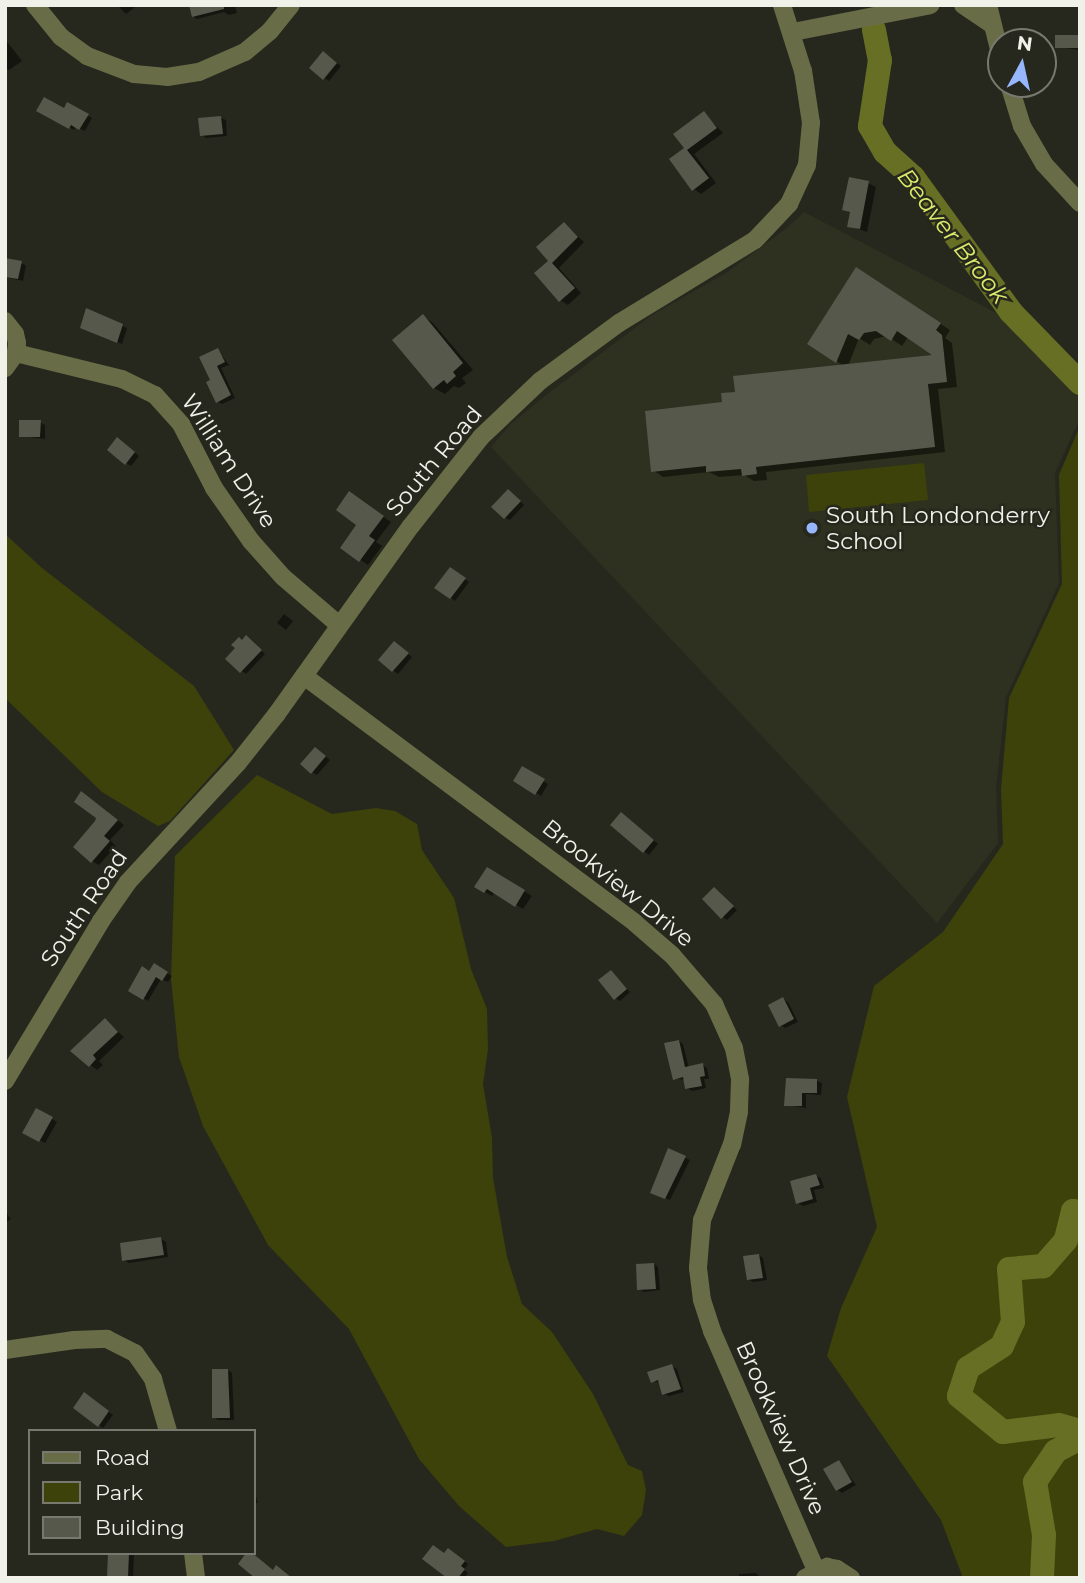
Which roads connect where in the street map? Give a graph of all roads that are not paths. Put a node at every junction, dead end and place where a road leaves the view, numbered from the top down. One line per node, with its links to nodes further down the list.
1 (35, 5): 2 (street)
2 (291, 5)
3 (782, 5): 9 (street, South Road)
4 (930, 5): 9 (street)
5 (963, 5): 7 (street)
6 (988, 5): 7 (street)
7 (991, 24): 8 (street)
8 (992, 28)
9 (793, 32): 14 (street, South Road)
10 (1014, 98): 11 (street)
11 (1080, 203)
12 (5, 321): 13 (street, William Drive)
13 (10, 360): 14 (street, William Drive)
14 (339, 625): 15 (street, South Road)
15 (304, 676): 16 (street, South Road); 20 (street, Brookview Drive)
16 (5, 1082)
17 (5, 1350): 18 (street)
18 (167, 1429)
19 (193, 1555): 21 (street)
20 (811, 1574): 22 (street, Brookview Drive)
21 (196, 1578)
22 (851, 1578)

